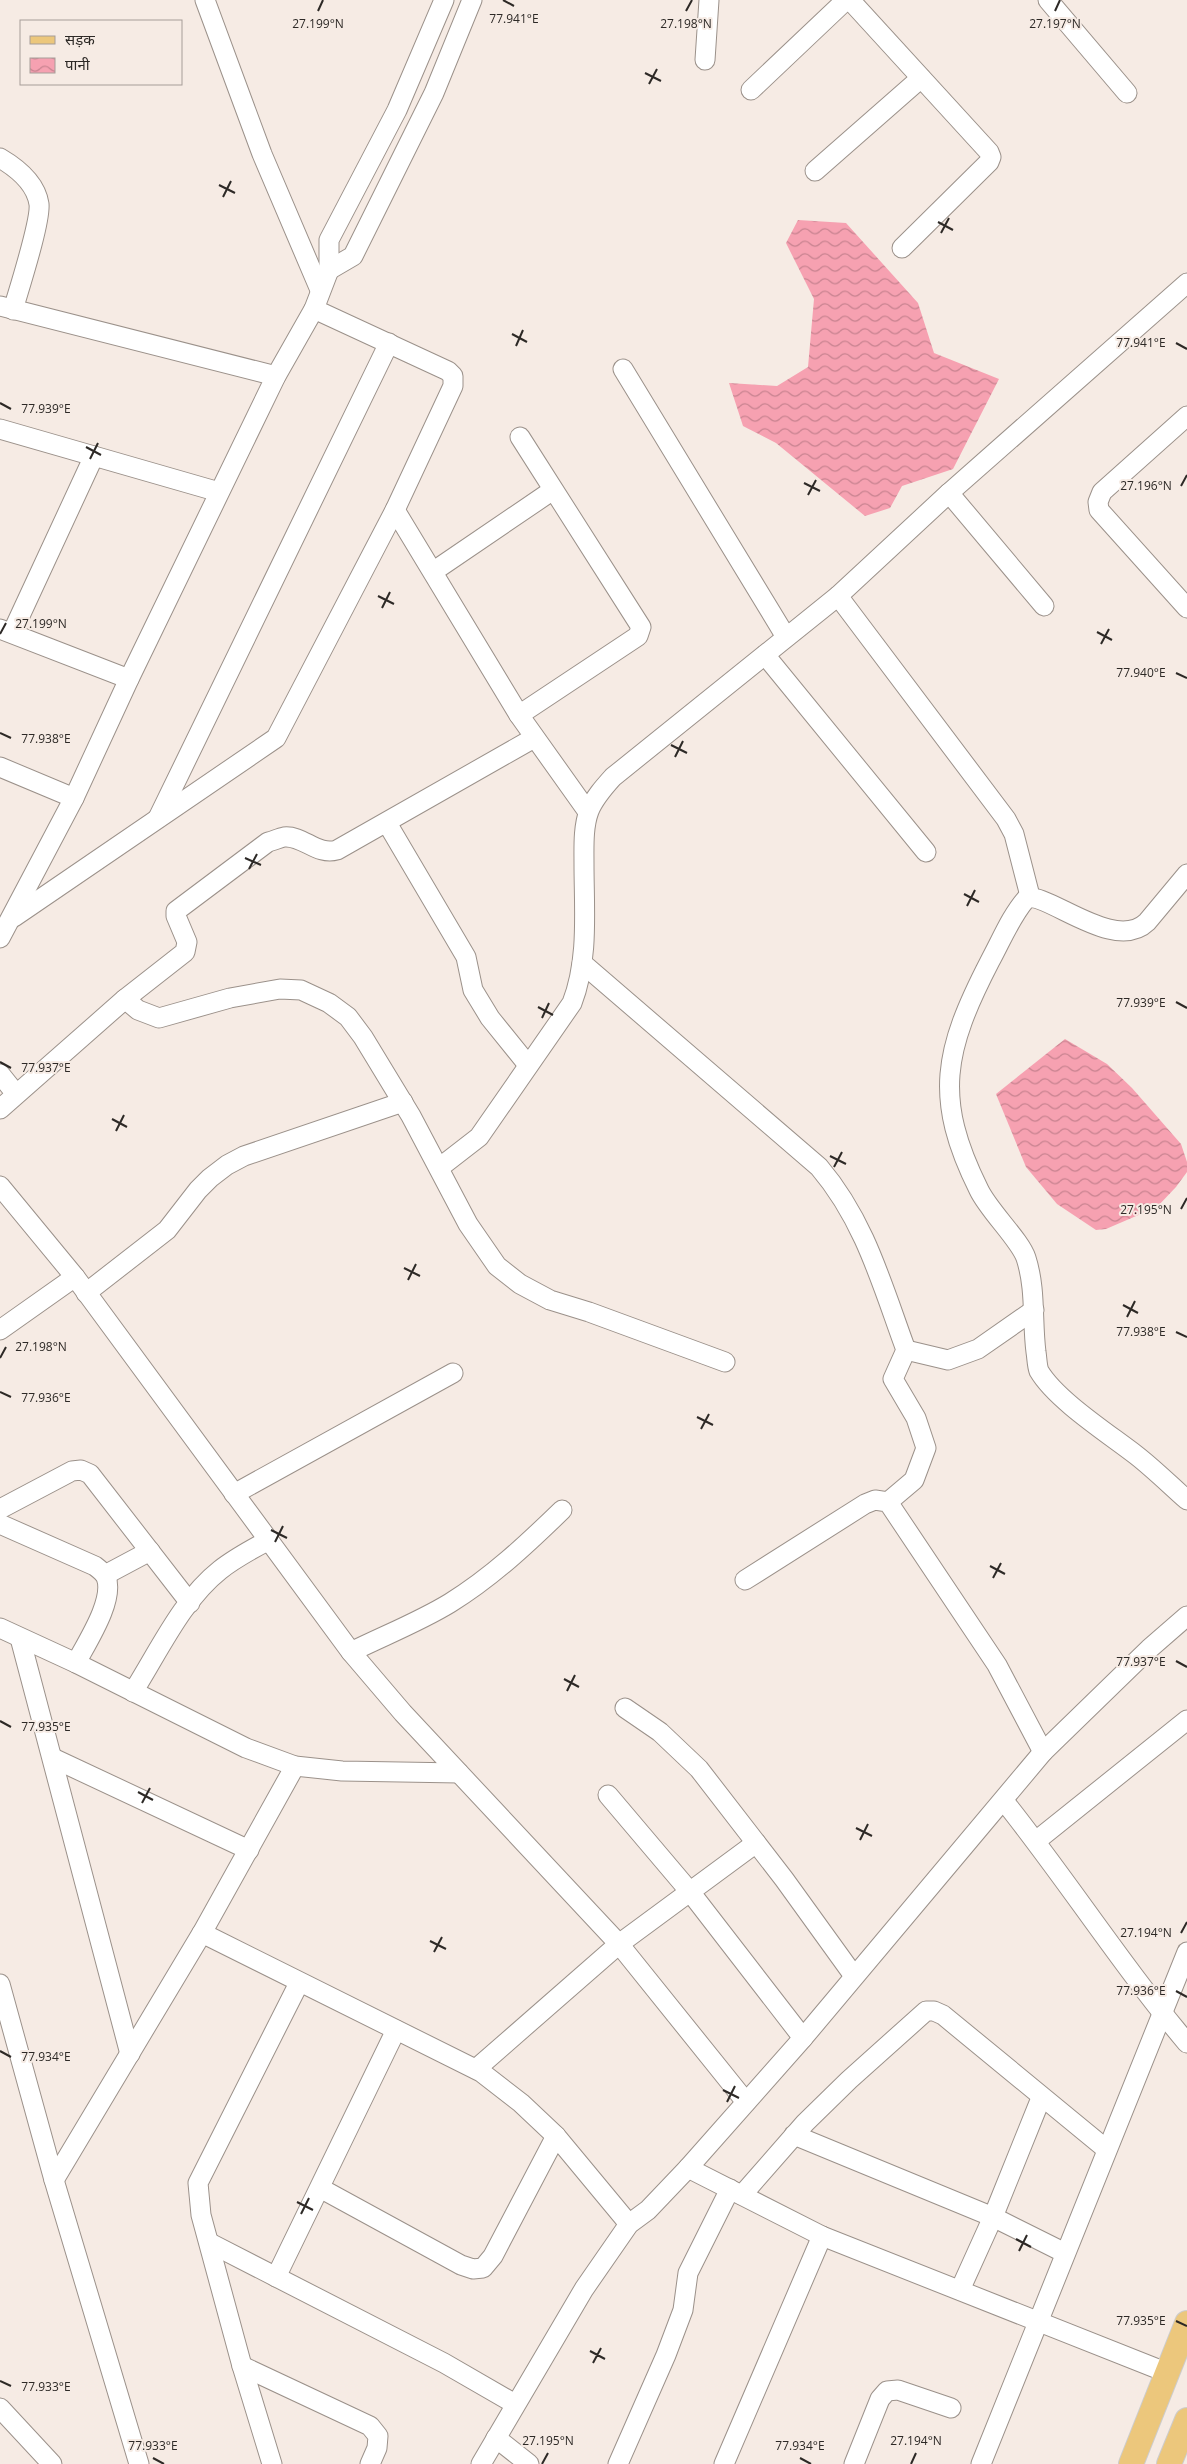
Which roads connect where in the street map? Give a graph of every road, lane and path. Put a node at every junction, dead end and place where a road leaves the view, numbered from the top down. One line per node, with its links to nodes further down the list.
1 (205, 0): 17 (street)
2 (444, 0): 15 (street)
3 (472, 0): 15 (street)
4 (709, 0): 8 (street)
5 (846, 0): 10 (street)
6 (850, 0): 9 (street)
7 (1048, 0): 11 (street)
8 (704, 60)
9 (921, 78): 13 (street); 14 (street)
10 (751, 90)
11 (1128, 93)
12 (0, 158): 18 (street)
13 (815, 171)
14 (902, 248)
15 (329, 270): 17 (street)
16 (1187, 283): 29 (street)
17 (320, 290): 19 (street)
18 (7, 308): 22 (street)
19 (314, 309): 20 (street); 22 (street)
20 (389, 343): 30 (street); 44 (street)
21 (623, 369): 36 (street)
22 (276, 376): 28 (street)
23 (1187, 416): 34 (street)
24 (0, 429): 26 (street)
25 (520, 437): 27 (street)
26 (94, 456): 28 (street); 35 (street)
27 (553, 490): 31 (street); 39 (street)
28 (219, 492): 38 (street)
29 (949, 494): 32 (street); 33 (street)
30 (395, 510): 31 (street); 44 (street)
31 (434, 571): 39 (street)
32 (838, 596): 36 (street); 48 (street)
33 (1044, 606)
34 (1187, 608)
35 (6, 631): 38 (street)
36 (786, 637): 37 (street)
37 (765, 655): 43 (street); 46 (street)
38 (129, 679): 42 (street)
39 (519, 715): 40 (street)
40 (534, 738): 43 (street); 45 (street)
41 (0, 767): 42 (street)
42 (74, 798): 49 (street)
43 (588, 812): 51 (street)
44 (157, 819): 49 (street)
45 (388, 823): 52 (street); 53 (street)
46 (926, 852)
47 (1187, 874): 48 (street)
48 (1030, 896): 62 (street)
49 (12, 917): 50 (street)
50 (0, 938)
51 (582, 963): 53 (street); 64 (street)
52 (124, 999): 55 (street); 56 (street)
53 (528, 1065): 58 (street)
54 (0, 1074): 55 (street)
55 (16, 1094): 57 (street)
56 (403, 1102): 58 (street); 61 (street)
57 (0, 1109)
58 (438, 1168): 65 (street)
59 (0, 1186): 60 (street)
60 (75, 1277): 61 (street); 63 (street)
61 (86, 1293): 67 (street)
62 (1034, 1310): 64 (street); 68 (street)
63 (0, 1330)
64 (906, 1350): 69 (street)
65 (725, 1362)
66 (453, 1373): 67 (street)
67 (234, 1494): 73 (street)
68 (1187, 1500)
69 (888, 1502): 76 (street); 86 (street)
70 (0, 1509): 74 (street)
71 (562, 1510): 81 (street)
72 (0, 1524): 75 (street)
73 (269, 1540): 77 (street); 81 (street)
74 (150, 1551): 75 (street); 77 (street)
75 (105, 1575): 82 (street)
76 (745, 1580)
77 (190, 1603): 83 (street)
78 (1187, 1616): 86 (street)
79 (0, 1628): 80 (street)
80 (20, 1638): 82 (street); 87 (street)
81 (351, 1652): 89 (street)
82 (76, 1663): 83 (street)
83 (134, 1692): 88 (street)
84 (625, 1708): 93 (street)
85 (1187, 1720): 92 (street)
86 (1043, 1752): 91 (street)
87 (53, 1758): 94 (street); 107 (street)
88 (295, 1766): 89 (street); 94 (street)
89 (459, 1773): 97 (street)
90 (608, 1795): 95 (street)
91 (1004, 1801): 92 (street); 99 (street)
92 (1036, 1841): 102 (street)
93 (756, 1843): 95 (street); 99 (street)
94 (249, 1850): 96 (street)
95 (691, 1893): 97 (street); 105 (street)
96 (202, 1933): 100 (street); 107 (street)
97 (619, 1944): 108 (street); 110 (street)
98 (1187, 1952): 102 (street)
99 (854, 1976): 105 (street)
100 (299, 1983): 104 (street); 121 (street)
101 (0, 1984): 103 (street)
102 (1162, 2014): 106 (street); 113 (street)
103 (4, 2016): 115 (street)
104 (396, 2030): 108 (street); 116 (street)
105 (804, 2038): 110 (street)
106 (1187, 2043)
107 (130, 2054): 115 (street)
108 (476, 2069): 112 (street)
109 (1041, 2098): 111 (street); 113 (street); 118 (street)
110 (746, 2102): 114 (street)
111 (794, 2135): 117 (street); 118 (street)
112 (556, 2136): 116 (street); 119 (street)
113 (1106, 2149): 122 (street)
114 (688, 2168): 117 (street); 119 (street)
115 (54, 2180): 135 (street)
116 (320, 2188): 123 (street)
117 (736, 2192): 120 (street); 140 (street)
118 (993, 2217): 122 (street); 124 (street)
119 (629, 2224): 129 (street)
120 (822, 2236): 124 (street); 141 (street)
121 (210, 2244): 123 (street); 127 (street)
122 (1065, 2253): 125 (street)
123 (276, 2277): 129 (street)
124 (960, 2290): 125 (street)
125 (1038, 2321): 128 (street); 143 (street)
126 (1187, 2323): 128 (main road)
127 (242, 2366): 136 (street); 137 (street)
128 (1168, 2373): 144 (main road)
129 (515, 2404): 133 (street)
130 (0, 2408): 134 (street)
131 (951, 2408): 142 (street)
132 (1187, 2420): 145 (main road)
133 (496, 2438): 138 (street); 139 (street)
134 (52, 2464)
135 (139, 2464)
136 (272, 2464)
137 (370, 2464)
138 (481, 2464)
139 (529, 2464)
140 (618, 2464)
141 (724, 2464)
142 (854, 2464)
143 (980, 2464)
144 (1131, 2464)
145 (1169, 2464)

